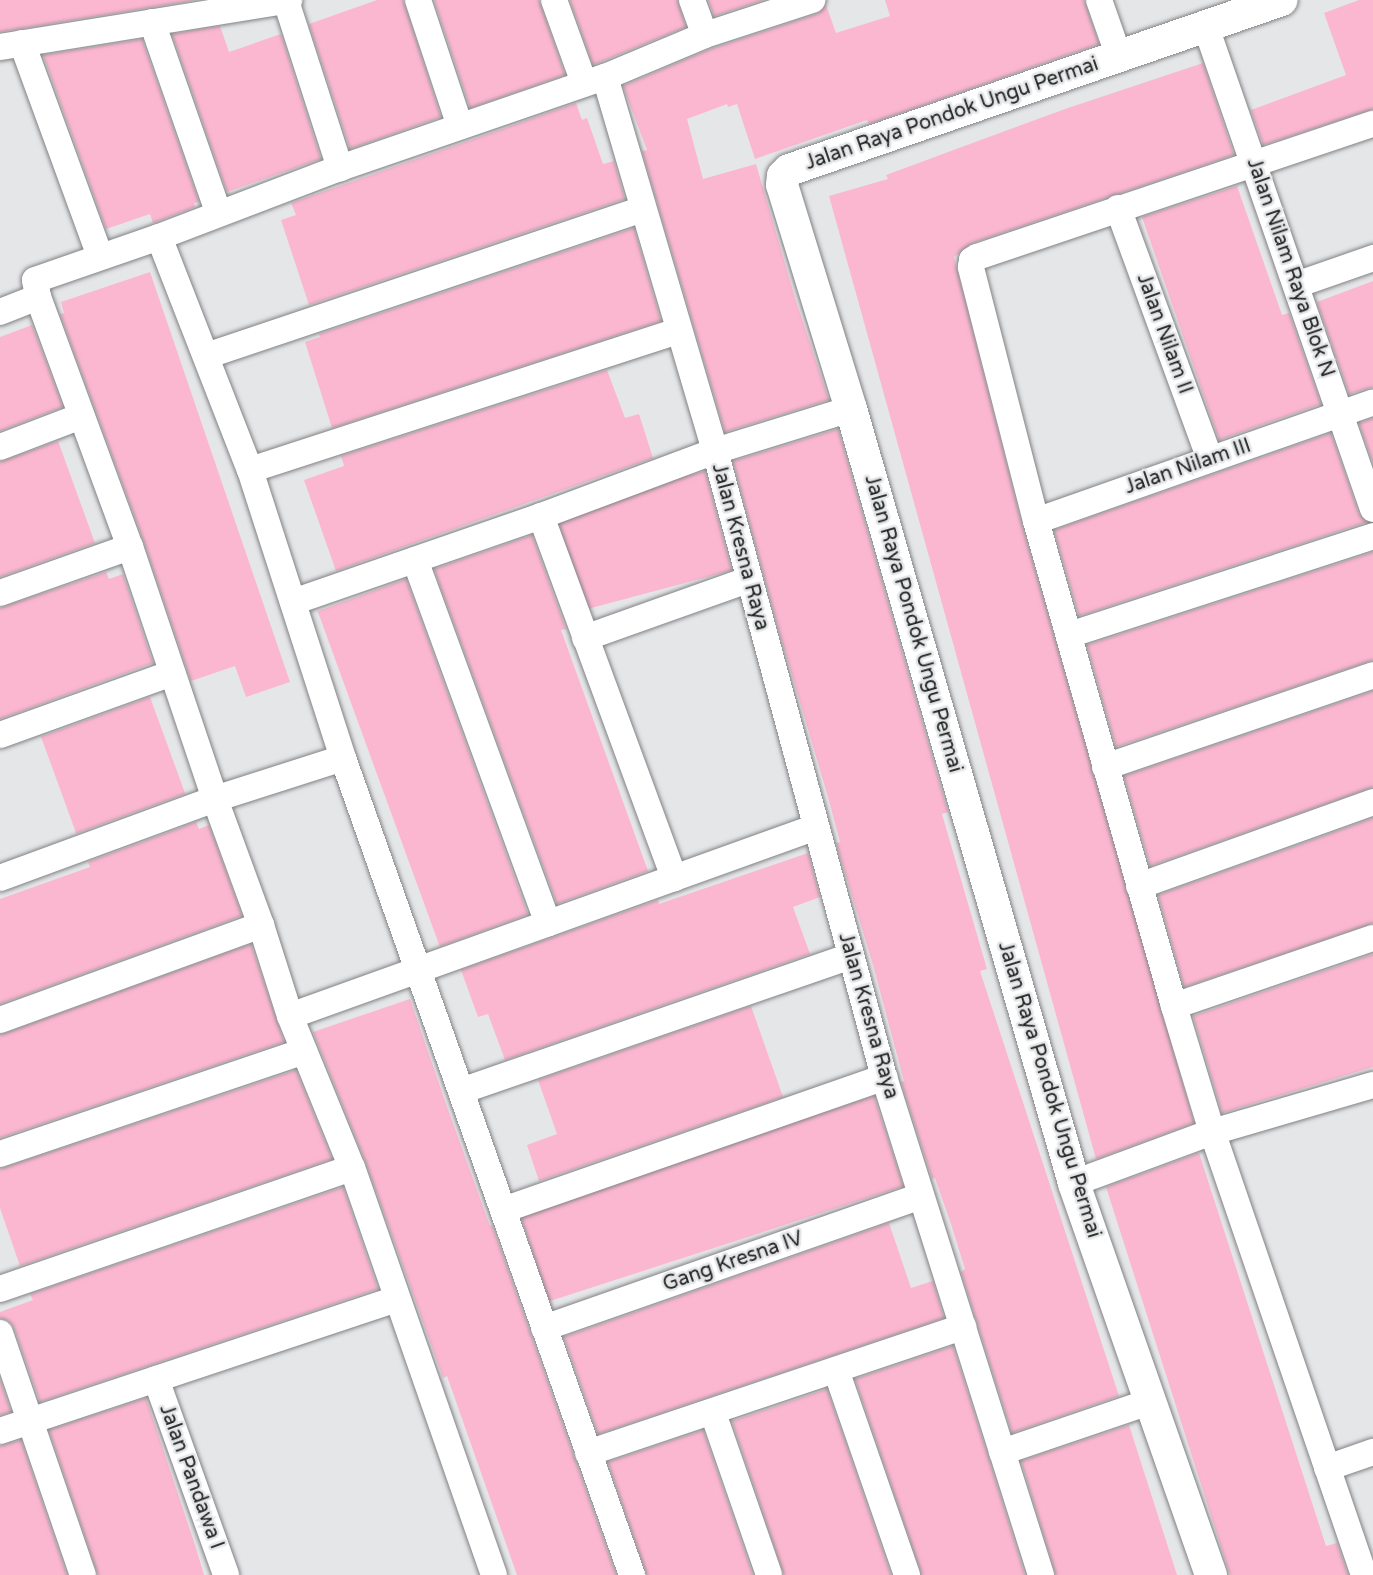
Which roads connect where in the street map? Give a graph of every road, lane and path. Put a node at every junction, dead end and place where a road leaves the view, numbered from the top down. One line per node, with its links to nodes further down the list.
1 (288, 0): 8 (street); 17 (street)
2 (418, 0): 15 (street)
3 (554, 0): 13 (street, Jalan Kresna Raya)
4 (692, 0): 10 (street)
5 (812, 0): 10 (street)
6 (1099, 0): 12 (street)
7 (1282, 0): 9 (street, Jalan Raya Pondok Ungu Permai)
8 (152, 22): 11 (street); 20 (street)
9 (1206, 27): 12 (street, Jalan Raya Pondok Ungu Permai); 16 (street, Jalan Nilam Raya Blok N)
10 (705, 35): 13 (street)
11 (11, 45): 22 (street)
12 (1119, 57): 30 (street, Jalan Raya Pondok Ungu Permai)
13 (594, 80): 15 (street); 19 (street, Jalan Kresna Raya)
14 (1373, 124): 16 (street)
15 (460, 126): 17 (street)
16 (1255, 165): 18 (street); 24 (street, Jalan Nilam Raya Blok N)
17 (340, 168): 20 (street)
18 (1118, 208): 35 (street, Jalan Nilam II); 39 (street)
19 (643, 209): 27 (street, Jalan Kresna Raya); 28 (street)
20 (219, 213): 21 (street)
21 (159, 237): 22 (street); 28 (street)
22 (100, 256): 25 (street)
23 (1373, 258): 24 (street)
24 (1296, 285): 31 (street, Jalan Nilam Raya Blok N)
25 (38, 297): 26 (street); 32 (street)
26 (0, 312)
27 (679, 331): 34 (street, Jalan Kresna Raya); 36 (street)
28 (206, 356): 36 (street)
29 (1373, 402): 31 (street, Jalan Nilam III)
30 (851, 409): 34 (street); 74 (street, Jalan Raya Pondok Ungu Permai)
31 (1341, 413): 35 (street, Jalan Nilam III); 37 (street, Jalan Nilam Raya Blok N)
32 (81, 416): 33 (street); 41 (street)
33 (0, 447)
34 (715, 451): 38 (street); 43 (street, Jalan Kresna Raya)
35 (1210, 459): 39 (street, Jalan Nilam III)
36 (249, 470): 45 (street)
37 (1373, 509)
38 (541, 516): 42 (street); 47 (street)
39 (1036, 521): 46 (street)
40 (1373, 536): 46 (street)
41 (130, 547): 44 (street); 48 (street)
42 (415, 560): 45 (street); 59 (street)
43 (748, 580): 47 (street); 55 (street, Jalan Kresna Raya)
44 (0, 593)
45 (293, 602): 51 (street)
46 (1069, 635): 52 (street)
47 (585, 638): 57 (street)
48 (172, 673): 50 (street); 53 (street)
49 (1373, 675): 52 (street)
50 (0, 735)
51 (343, 758): 53 (street); 63 (street)
52 (1105, 767): 58 (street)
53 (215, 800): 56 (street); 60 (street)
54 (1373, 802): 58 (street)
55 (816, 827): 57 (street); 62 (street, Jalan Kresna Raya)
56 (0, 878)
57 (674, 878): 59 (street)
58 (1139, 886): 64 (street)
59 (548, 924): 63 (street)
60 (261, 925): 65 (street); 66 (street)
61 (1373, 938): 64 (street)
62 (850, 956): 68 (street, Jalan Kresna Raya); 70 (street)
63 (418, 970): 65 (street); 70 (street)
64 (1174, 1006): 71 (street)
65 (290, 1016): 67 (street)
66 (0, 1020)
67 (304, 1051): 72 (street); 73 (street)
68 (884, 1077): 75 (street, Jalan Kresna Raya); 76 (street)
69 (1373, 1084): 71 (street)
70 (461, 1091): 76 (street)
71 (1212, 1132): 74 (street); 91 (street)
72 (0, 1154)
73 (352, 1168): 77 (street); 78 (street)
74 (1074, 1183): 84 (street, Jalan Raya Pondok Ungu Permai)
75 (921, 1196): 79 (street, Jalan Kresna Raya); 80 (street, Gang Kresna IV)
76 (503, 1210): 80 (street)
77 (0, 1289)
78 (397, 1299): 83 (street); 94 (street)
79 (963, 1327): 82 (street); 88 (street, Jalan Kresna Raya)
80 (544, 1328): 90 (street)
81 (0, 1333): 86 (street)
82 (836, 1370): 85 (street); 97 (street)
83 (156, 1379): 86 (street); 93 (street, Jalan Pandawa I)
84 (1149, 1402): 88 (street); 99 (street, Jalan Raya Pondok Ungu Permai)
85 (713, 1413): 90 (street); 96 (street)
86 (30, 1420): 87 (street); 92 (street)
87 (0, 1431)
88 (1002, 1452): 98 (street, Jalan Kresna Raya)
89 (1373, 1452): 91 (street)
90 (588, 1453): 95 (street)
91 (1327, 1468): 100 (street)
92 (83, 1575)
93 (226, 1575)
94 (494, 1575)
95 (632, 1575)
96 (769, 1575)
97 (907, 1575)
98 (1041, 1575)
99 (1210, 1575)
100 (1365, 1575)

